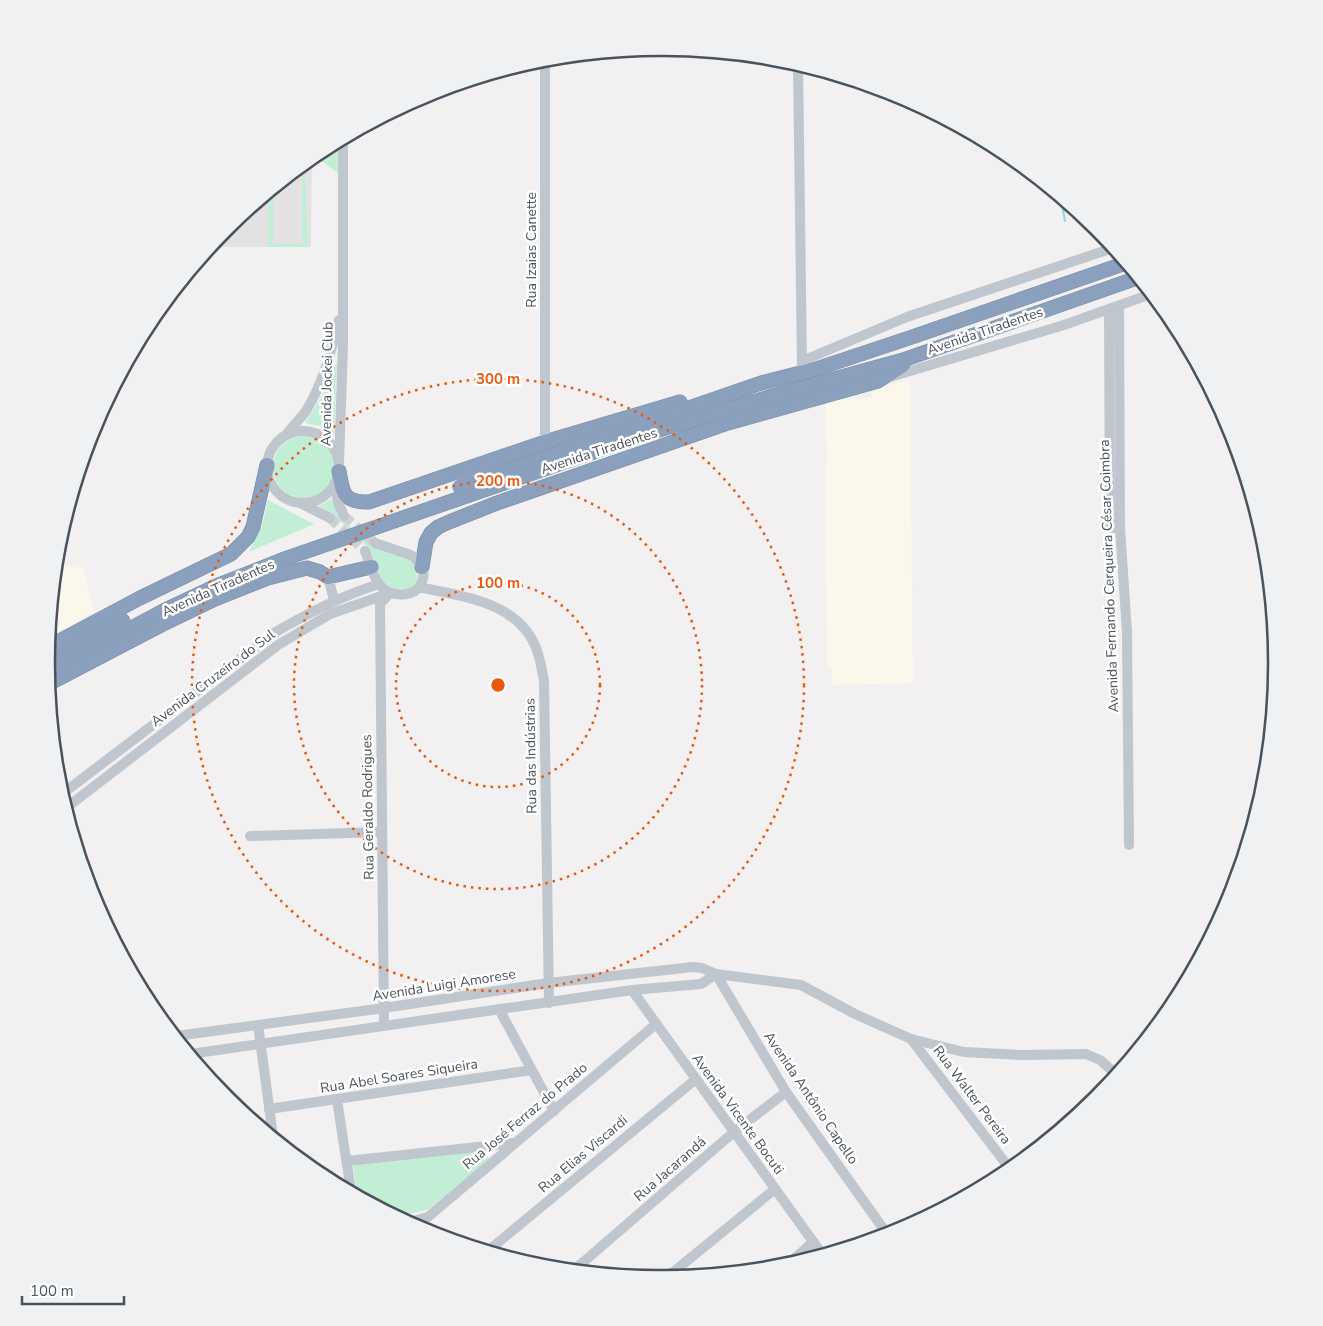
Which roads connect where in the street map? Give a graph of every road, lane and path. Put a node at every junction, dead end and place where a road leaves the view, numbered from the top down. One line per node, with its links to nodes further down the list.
1 (544, 68): 17 (street, Rua Izaias Canette)
2 (798, 72): 11 (street)
3 (343, 148): 8 (street, Avenida Jockei Club)
4 (1105, 251): 11 (street)
5 (1118, 265): 11 (highway, Avenida Tiradentes)
6 (1131, 280): 10 (highway, Avenida Tiradentes)
7 (1145, 296): 9 (street)
8 (342, 307): 16 (street, Avenida Jockei Club); 19 (street, Avenida Jockei Club)
9 (1114, 308): 12 (street); 42 (street, Avenida Fernando Cerqueira César Coimbra)
10 (927, 350): 12 (highway); 15 (highway, Avenida Tiradentes)
11 (802, 367): 13 (highway, Avenida Tiradentes)
12 (878, 381): 14 (highway)
13 (762, 383): 17 (highway); 35 (highway, Avenida Tiradentes)
14 (728, 423): 15 (highway); 25 (highway)
15 (649, 433): 36 (highway, Avenida Tiradentes)
16 (286, 435): 18 (street); 19 (street)
17 (545, 442): 19 (highway)
18 (267, 465): 20 (street); 33 (highway)
19 (338, 472): 20 (street); 21 (street)
20 (300, 503): 22 (street)
21 (344, 516)
22 (330, 518)
23 (375, 543): 25 (street)
24 (365, 551): 26 (street)
25 (422, 566): 29 (street)
26 (371, 568): 27 (highway); 28 (street)
27 (328, 577): 31 (street); 37 (highway)
28 (379, 584): 30 (street); 31 (street, Avenida Cruzeiro do Sul)
29 (419, 587): 30 (street, Avenida Cruzeiro do Sul); 44 (street, Rua das Indústrias)
30 (390, 593): 34 (street, Avenida Cruzeiro do Sul); 40 (street, Rua Geraldo Rodrigues)
31 (334, 600): 32 (street, Avenida Cruzeiro do Sul)
32 (268, 637): 34 (street); 38 (street, Avenida Cruzeiro do Sul)
33 (55, 643)
34 (270, 651): 39 (street, Avenida Cruzeiro do Sul)
35 (55, 657)
36 (55, 669)
37 (55, 680)
38 (69, 789)
39 (72, 803)
40 (382, 832): 41 (street); 47 (street, Rua Geraldo Rodrigues)
41 (250, 836)
42 (1129, 845)
43 (716, 974): 44 (street, Avenida Luigi Amorese); 45 (street); 53 (street, Avenida Luigi Amorese); 59 (street, Avenida Antônio Capello)
44 (548, 983): 46 (street, Rua das Indústrias); 47 (street, Avenida Luigi Amorese)
45 (632, 990): 46 (street); 49 (street, Avenida Vicente Bocuti)
46 (548, 1003): 48 (street)
47 (384, 1008): 50 (street, Avenida Luigi Amorese); 51 (street, Rua Geraldo Rodrigues)
48 (498, 1009): 51 (street); 56 (street)
49 (656, 1024): 58 (street, Avenida Vicente Bocuti); 62 (street, Rua José Ferraz do Prado)
50 (258, 1025): 52 (street, Avenida Luigi Amorese); 54 (street)
51 (384, 1025): 54 (street)
52 (183, 1035)
53 (911, 1039): 57 (street, Avenida Luigi Amorese); 69 (street, Rua Walter Pereira)
54 (261, 1043): 55 (street); 61 (street)
55 (197, 1053)
56 (532, 1070): 60 (street, Rua Abel Soares Siqueira); 62 (street)
57 (1111, 1070)
58 (696, 1079): 64 (street, Avenida Vicente Bocuti); 75 (street, Rua Elias Viscardi)
59 (786, 1092): 64 (street, Rua Jacarandá); 73 (street, Avenida Antônio Capello)
60 (337, 1100): 61 (street, Rua Abel Soares Siqueira); 67 (street)
61 (269, 1109): 63 (street)
62 (554, 1111): 65 (street, Rua José Ferraz do Prado)
63 (272, 1127)
64 (734, 1132): 71 (street, Avenida Vicente Bocuti); 78 (street, Rua Jacarandá)
65 (514, 1143): 66 (street); 68 (street, Rua José Ferraz do Prado)
66 (490, 1146): 67 (street); 68 (street)
67 (347, 1160): 70 (street)
68 (495, 1160): 72 (street, Rua José Ferraz do Prado)
69 (1005, 1162)
70 (350, 1183)
71 (775, 1189): 74 (street, Avenida Vicente Bocuti); 79 (street)
72 (420, 1219)
73 (882, 1227)
74 (813, 1242): 76 (street, Avenida Vicente Bocuti); 77 (street)
75 (494, 1246)
76 (818, 1249)
77 (800, 1253)
78 (581, 1264)
79 (677, 1269)

